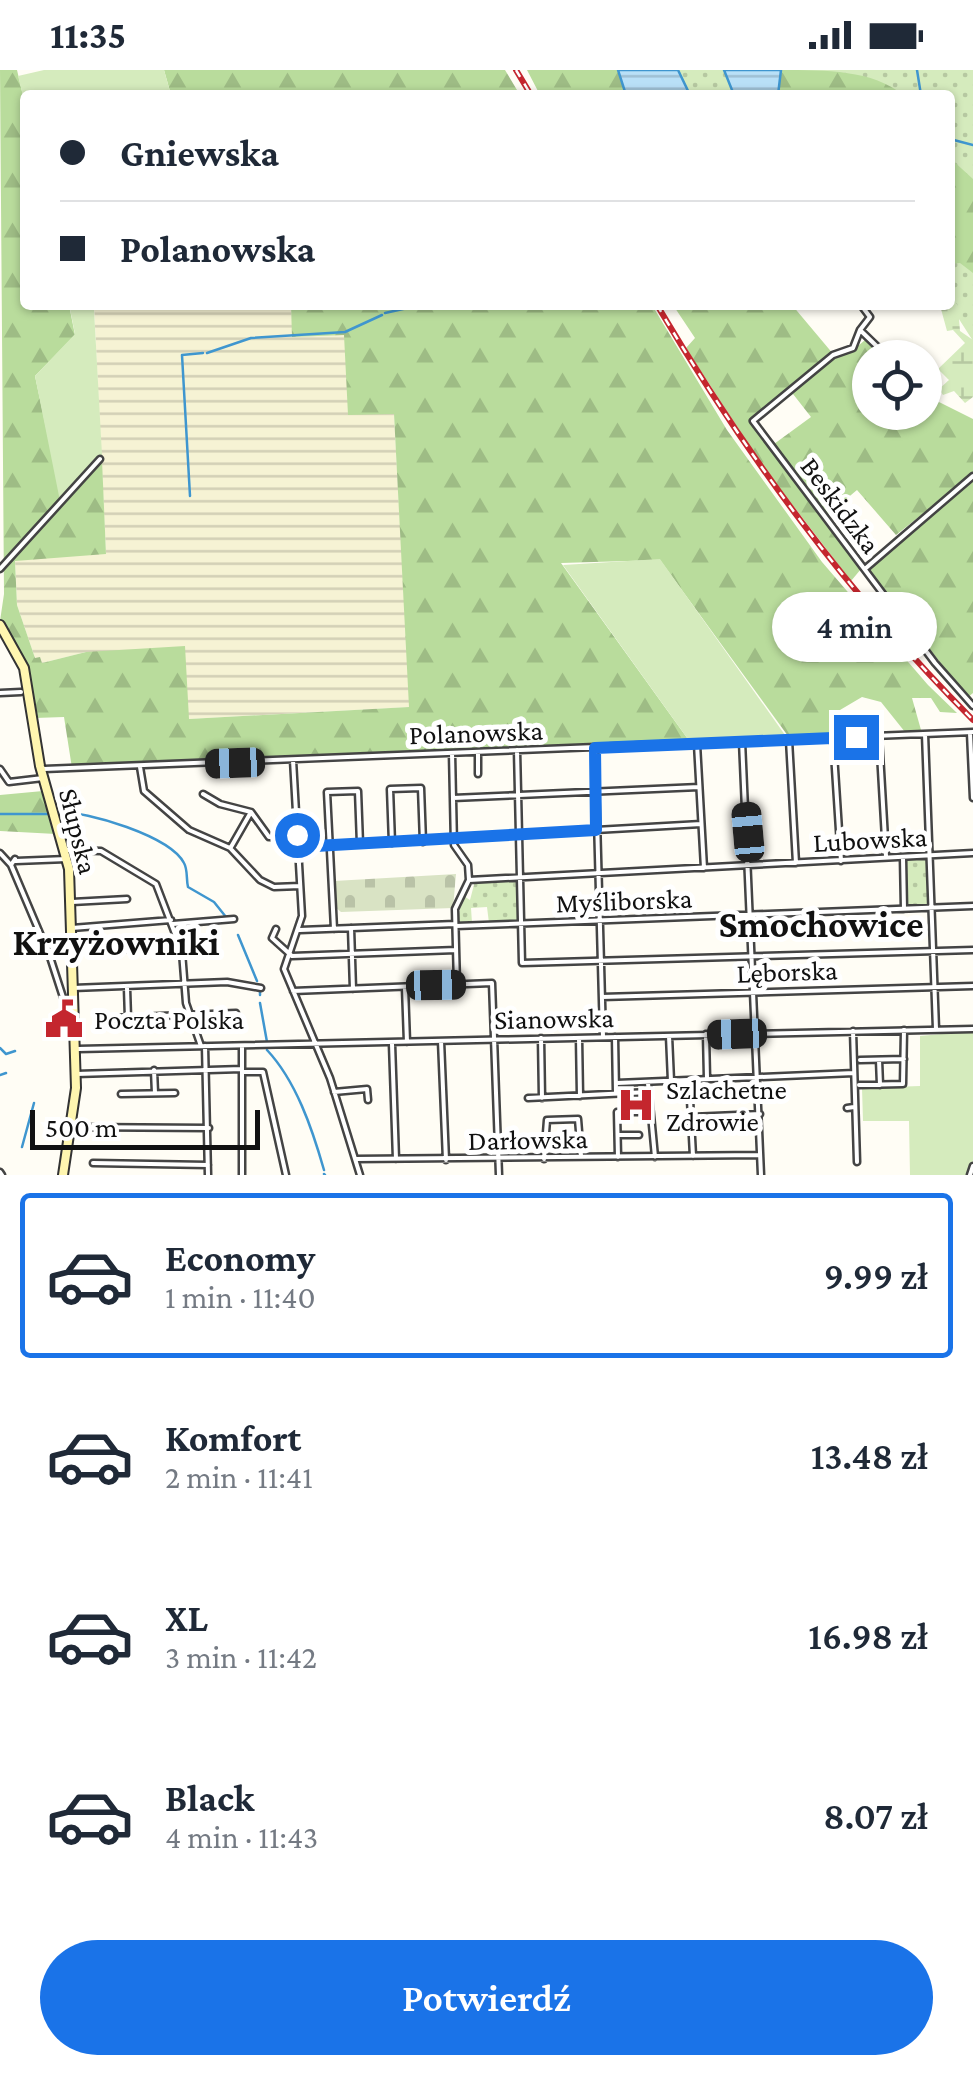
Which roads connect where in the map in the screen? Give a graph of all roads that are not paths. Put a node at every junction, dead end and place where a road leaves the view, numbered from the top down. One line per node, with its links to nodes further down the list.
1 (864, 310): 2 (street)
2 (860, 330): 3 (street); 6 (street, Beskidzka)
3 (870, 340)
4 (100, 459): 7 (street)
5 (973, 476): 6 (street)
6 (866, 568): 11 (street, Beskidzka)
7 (0, 569)
8 (0, 625): 26 (street, Słupska)
9 (21, 692): 10 (street)
10 (0, 693)
11 (973, 706)
12 (971, 732): 13 (street, Polanowska); 33 (street)
13 (924, 734): 14 (street, Polanowska); 49 (street)
14 (880, 736): 15 (street, Polanowska); 51 (street)
15 (833, 738): 16 (street, Polanowska); 52 (street)
16 (789, 740): 17 (street, Polanowska); 54 (street)
17 (742, 742): 18 (street, Polanowska); 55 (street)
18 (697, 744): 19 (street, Polanowska); 28 (street)
19 (595, 748): 20 (street, Polanowska); 29 (street)
20 (517, 750): 21 (street, Polanowska); 31 (street)
21 (478, 752): 22 (street, Polanowska); 27 (street)
22 (452, 753): 23 (street, Polanowska); 32 (street)
23 (293, 760): 24 (street, Polanowska); 44 (street)
24 (140, 766): 26 (street, Polanowska); 45 (street)
25 (0, 769): 26 (street, Polanowska)
26 (42, 774): 48 (street, Słupska)
27 (478, 774)
28 (699, 787): 29 (street); 35 (street)
29 (595, 792): 31 (street); 36 (street)
30 (202, 794): 34 (street)
31 (518, 796): 32 (street); 37 (street)
32 (453, 798): 39 (street)
33 (973, 798)
34 (251, 812): 38 (street); 45 (street)
35 (701, 824): 36 (street); 56 (street)
36 (596, 830): 37 (street); 57 (street)
37 (519, 835): 39 (street); 58 (street)
38 (276, 837)
39 (454, 840): 40 (street); 59 (street)
40 (423, 842): 41 (street); 41 (street)
41 (392, 843): 42 (street)
42 (360, 844): 43 (street); 43 (street)
43 (329, 846): 44 (street); 75 (street)
44 (298, 847): 60 (street)
45 (230, 848): 60 (street)
46 (973, 853): 49 (street, Lubowska)
47 (0, 854): 53 (street)
48 (66, 855): 53 (street); 62 (street, Słupska); 68 (street)
49 (931, 856): 50 (street, Lubowska); 64 (street)
50 (902, 857): 51 (street, Lubowska); 65 (street)
51 (886, 858): 52 (street, Lubowska)
52 (841, 861): 54 (street, Lubowska)
53 (14, 862): 102 (street)
54 (796, 863): 55 (street, Lubowska)
55 (750, 866): 56 (street, Lubowska); 66 (street)
56 (704, 868): 57 (street, Lubowska)
57 (598, 874): 58 (street, Lubowska); 69 (street)
58 (520, 878): 59 (street, Lubowska); 70 (street)
59 (469, 880): 71 (street)
60 (300, 886): 76 (street)
61 (127, 899): 62 (street)
62 (71, 902): 72 (street, Słupska)
63 (973, 906): 64 (street, Myśliborska)
64 (933, 908): 65 (street, Myśliborska); 81 (street)
65 (904, 909): 66 (street, Myśliborska)
66 (752, 915): 69 (street, Myśliborska); 84 (street)
67 (234, 919): 68 (street)
68 (172, 922): 72 (street); 77 (street)
69 (600, 922): 70 (street, Myśliborska); 85 (street)
70 (522, 924): 71 (street, Myśliborska); 85 (street)
71 (456, 925): 73 (street, Myśliborska); 79 (street)
72 (72, 928): 92 (street, Słupska)
73 (351, 928): 75 (street, Myśliborska); 83 (street)
74 (276, 929): 82 (street)
75 (334, 929): 76 (street, Myśliborska)
76 (300, 930): 82 (street)
77 (180, 944): 78 (street); 86 (street)
78 (101, 948)
79 (456, 950): 83 (street); 87 (street)
80 (973, 950): 81 (street)
81 (934, 951): 84 (street); 91 (street)
82 (288, 954): 83 (street); 95 (street)
83 (352, 954): 94 (street)
84 (753, 957): 85 (street); 96 (street)
85 (601, 962): 97 (street)
86 (185, 983): 88 (street); 93 (street); 99 (street)
87 (457, 984): 89 (street); 114 (street)
88 (127, 986): 92 (street); 101 (street)
89 (405, 986): 94 (street); 117 (street)
90 (973, 986): 91 (street, Lęborska)
91 (935, 987): 96 (street, Lęborska); 104 (street)
92 (74, 988): 102 (street, Słupska)
93 (261, 988)
94 (353, 989): 95 (street)
95 (293, 991): 118 (street)
96 (755, 992): 97 (street, Lęborska); 107 (street)
97 (600, 1001): 111 (street)
98 (236, 1013): 99 (street)
99 (190, 1016): 101 (street); 119 (street)
100 (110, 1018): 101 (street)
101 (128, 1018)
102 (75, 1028): 121 (street, Słupska)
103 (973, 1028): 104 (street, Sianowska)
104 (936, 1029): 105 (street, Sianowska)
105 (904, 1030): 106 (street, Sianowska); 124 (street)
106 (853, 1031): 107 (street, Sianowska); 128 (street)
107 (756, 1033): 108 (street, Sianowska); 130 (street)
108 (706, 1034): 109 (street, Sianowska); 131 (street)
109 (669, 1035): 110 (street, Sianowska); 133 (street)
110 (615, 1036): 111 (street, Sianowska); 134 (street)
111 (603, 1037): 113 (street, Sianowska)
112 (541, 1038): 113 (street, Sianowska); 114 (street, Sianowska); 146 (street)
113 (579, 1038): 144 (street)
114 (494, 1040): 115 (street, Sianowska); 164 (street)
115 (441, 1041): 117 (street, Sianowska); 163 (street)
116 (392, 1042): 117 (street, Sianowska); 118 (street, Sianowska); 161 (street)
117 (407, 1042)
118 (316, 1044): 120 (street, Sianowska); 138 (street)
119 (203, 1046): 120 (street, Sianowska); 121 (street, Sianowska); 125 (street)
120 (242, 1046): 127 (street)
121 (75, 1049): 129 (street, Słupska)
122 (860, 1060): 123 (street)
123 (879, 1060): 124 (street); 137 (street)
124 (904, 1060): 137 (street)
125 (207, 1069): 126 (street); 127 (street); 152 (street)
126 (154, 1070): 129 (street); 141 (street)
127 (242, 1070): 171 (street); 172 (street)
128 (854, 1073): 130 (street); 165 (street)
129 (76, 1074): 151 (street, Słupska)
130 (758, 1074): 131 (street); 149 (street)
131 (707, 1078): 132 (street)
132 (689, 1079): 133 (street); 150 (street)
133 (670, 1081): 135 (street)
134 (617, 1083): 135 (street); 139 (street)
135 (648, 1083): 140 (street)
136 (859, 1085): 137 (street)
137 (880, 1085)
138 (334, 1092): 147 (street); 160 (street)
139 (616, 1092): 140 (street); 144 (street)
140 (648, 1092): 157 (street)
141 (155, 1093): 142 (street); 143 (street)
142 (176, 1093)
143 (121, 1094)
144 (580, 1096): 146 (street)
145 (528, 1098): 146 (street)
146 (542, 1098)
147 (368, 1100)
148 (638, 1112): 154 (street)
149 (760, 1114): 150 (street); 155 (street)
150 (691, 1117): 156 (street)
151 (72, 1127): 152 (street); 169 (street, Słupska)
152 (209, 1128): 167 (street)
153 (638, 1134): 154 (street)
154 (618, 1135): 159 (street)
155 (761, 1155): 156 (street, Darłowska); 175 (street)
156 (693, 1156): 157 (street, Darłowska)
157 (655, 1157): 159 (street, Darłowska)
158 (581, 1158): 159 (street, Darłowska); 162 (street, Darłowska); 162 (street)
159 (618, 1158)
160 (355, 1159): 161 (street, Darłowska); 173 (street)
161 (396, 1159): 163 (street, Darłowska)
162 (544, 1159): 164 (street, Darłowska)
163 (446, 1160): 164 (street, Darłowska)
164 (498, 1160): 174 (street)
165 (856, 1162)
166 (93, 1163): 167 (street)
167 (208, 1165): 170 (street)
168 (973, 1166): 176 (street)
169 (63, 1175)
170 (208, 1175)
171 (242, 1175)
172 (286, 1175)
173 (360, 1175)
174 (499, 1175)
175 (762, 1175)
176 (970, 1175)

